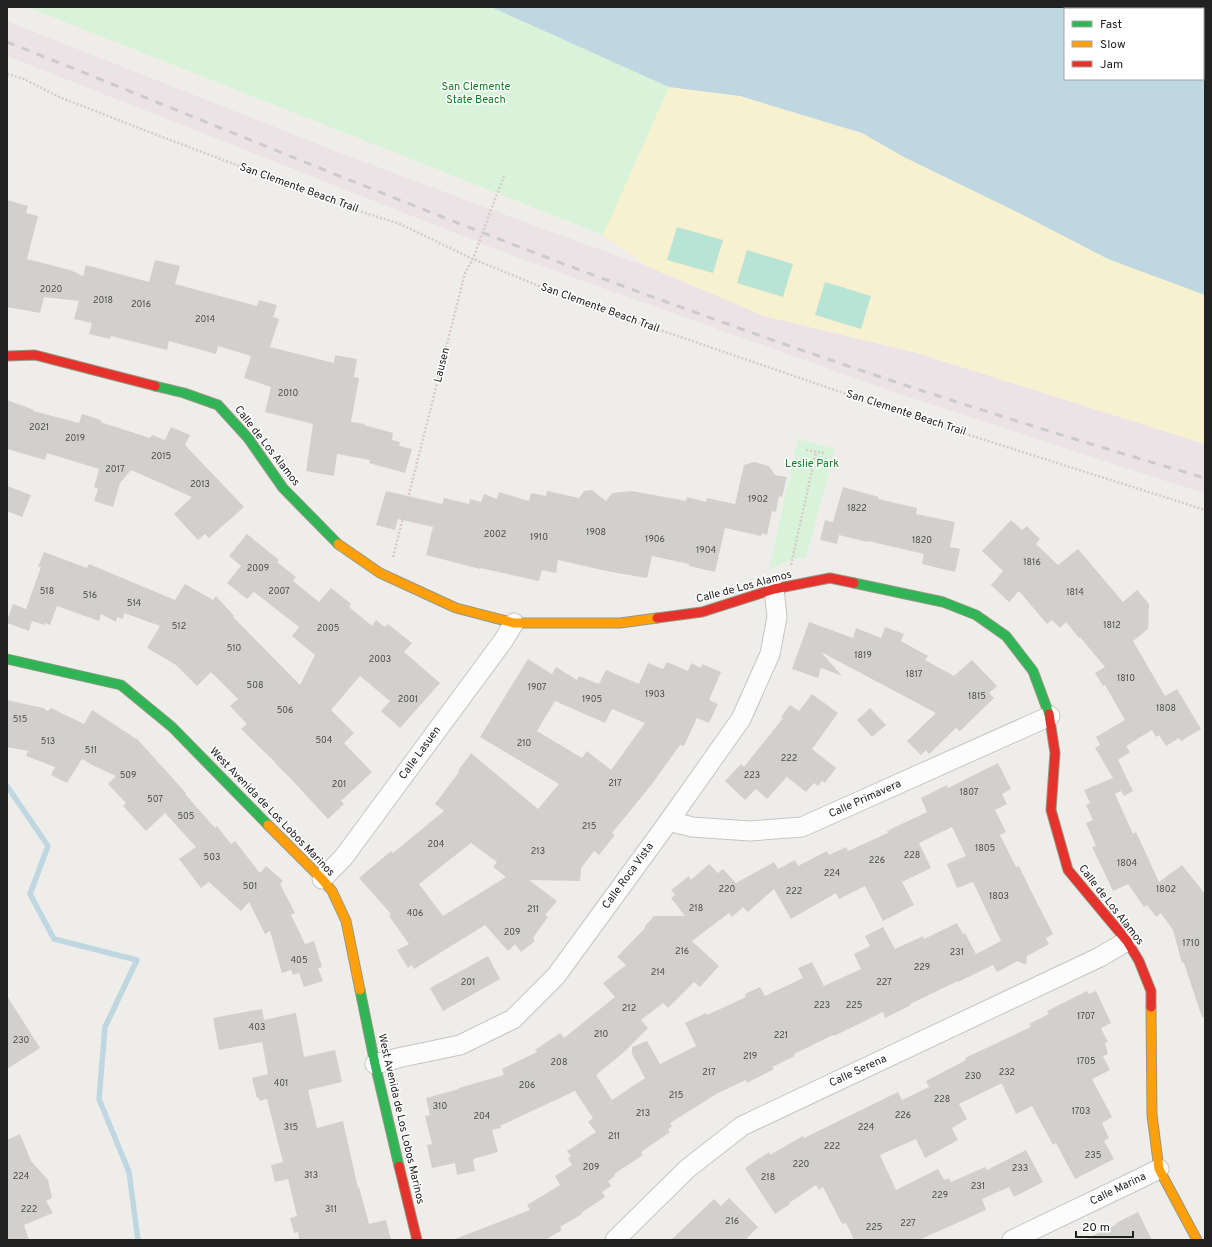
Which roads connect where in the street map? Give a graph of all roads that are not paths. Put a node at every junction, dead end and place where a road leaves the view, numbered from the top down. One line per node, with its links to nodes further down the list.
1 (7, 356): 3 (street, Calle de Los Alamos)
2 (780, 588): 3 (street, Calle de Los Alamos); 5 (street, Calle de Los Alamos); 6 (street, Calle Roca Vista)
3 (514, 622): 7 (street, Calle Lasuen)
4 (7, 659): 7 (street, West Avenida de Los Lobos Marinos)
5 (1050, 716): 6 (street, Calle Primavera); 8 (street, Calle de Los Alamos)
6 (669, 821): 9 (street, Calle Roca Vista)
7 (322, 879): 9 (street, West Avenida de Los Lobos Marinos)
8 (1127, 941): 10 (street, Calle de Los Alamos); 12 (street, Calle Serena)
9 (375, 1064): 11 (street, West Avenida de Los Lobos Marinos)
10 (1159, 1168): 13 (street, Calle Marina); 14 (street, Calle de Los Alamos)
11 (417, 1240)
12 (615, 1240)
13 (1012, 1240)
14 (1197, 1240)

